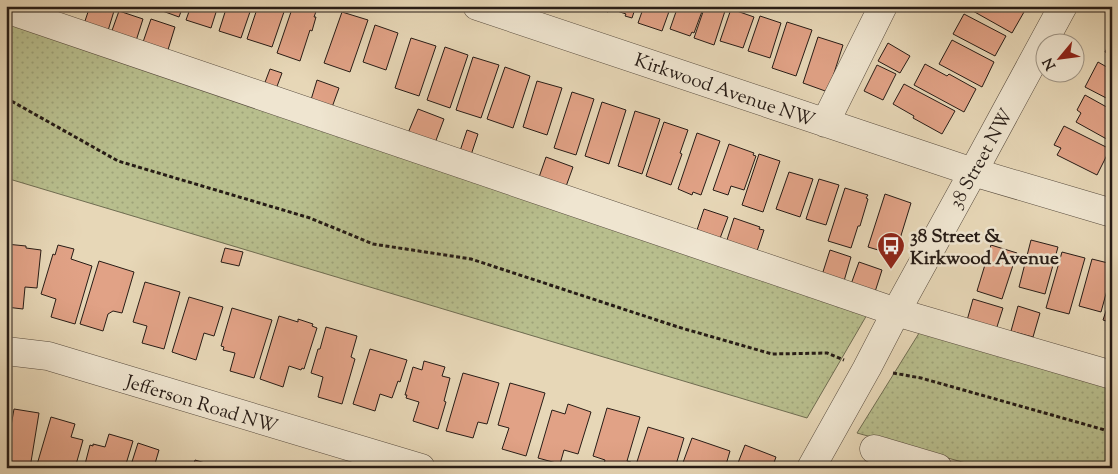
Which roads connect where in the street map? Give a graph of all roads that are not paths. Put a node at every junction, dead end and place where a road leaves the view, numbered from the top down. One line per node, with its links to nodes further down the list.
1 (477, 6): 5 (street, Kirkwood Avenue NW)
2 (883, 6): 5 (street)
3 (1063, 6): 6 (street, 38 Street NW)
4 (6, 9): 8 (street)
5 (825, 123): 6 (street, Kirkwood Avenue NW)
6 (973, 172): 7 (street, Kirkwood Avenue NW); 8 (street, 38 Street NW)
7 (1112, 214)
8 (896, 312): 10 (street); 13 (street, 38 Street NW)
9 (6, 351): 12 (street, Jefferson Road NW)
10 (1112, 375)
11 (874, 449): 14 (street)
12 (404, 466)
13 (811, 468)
14 (938, 468)

